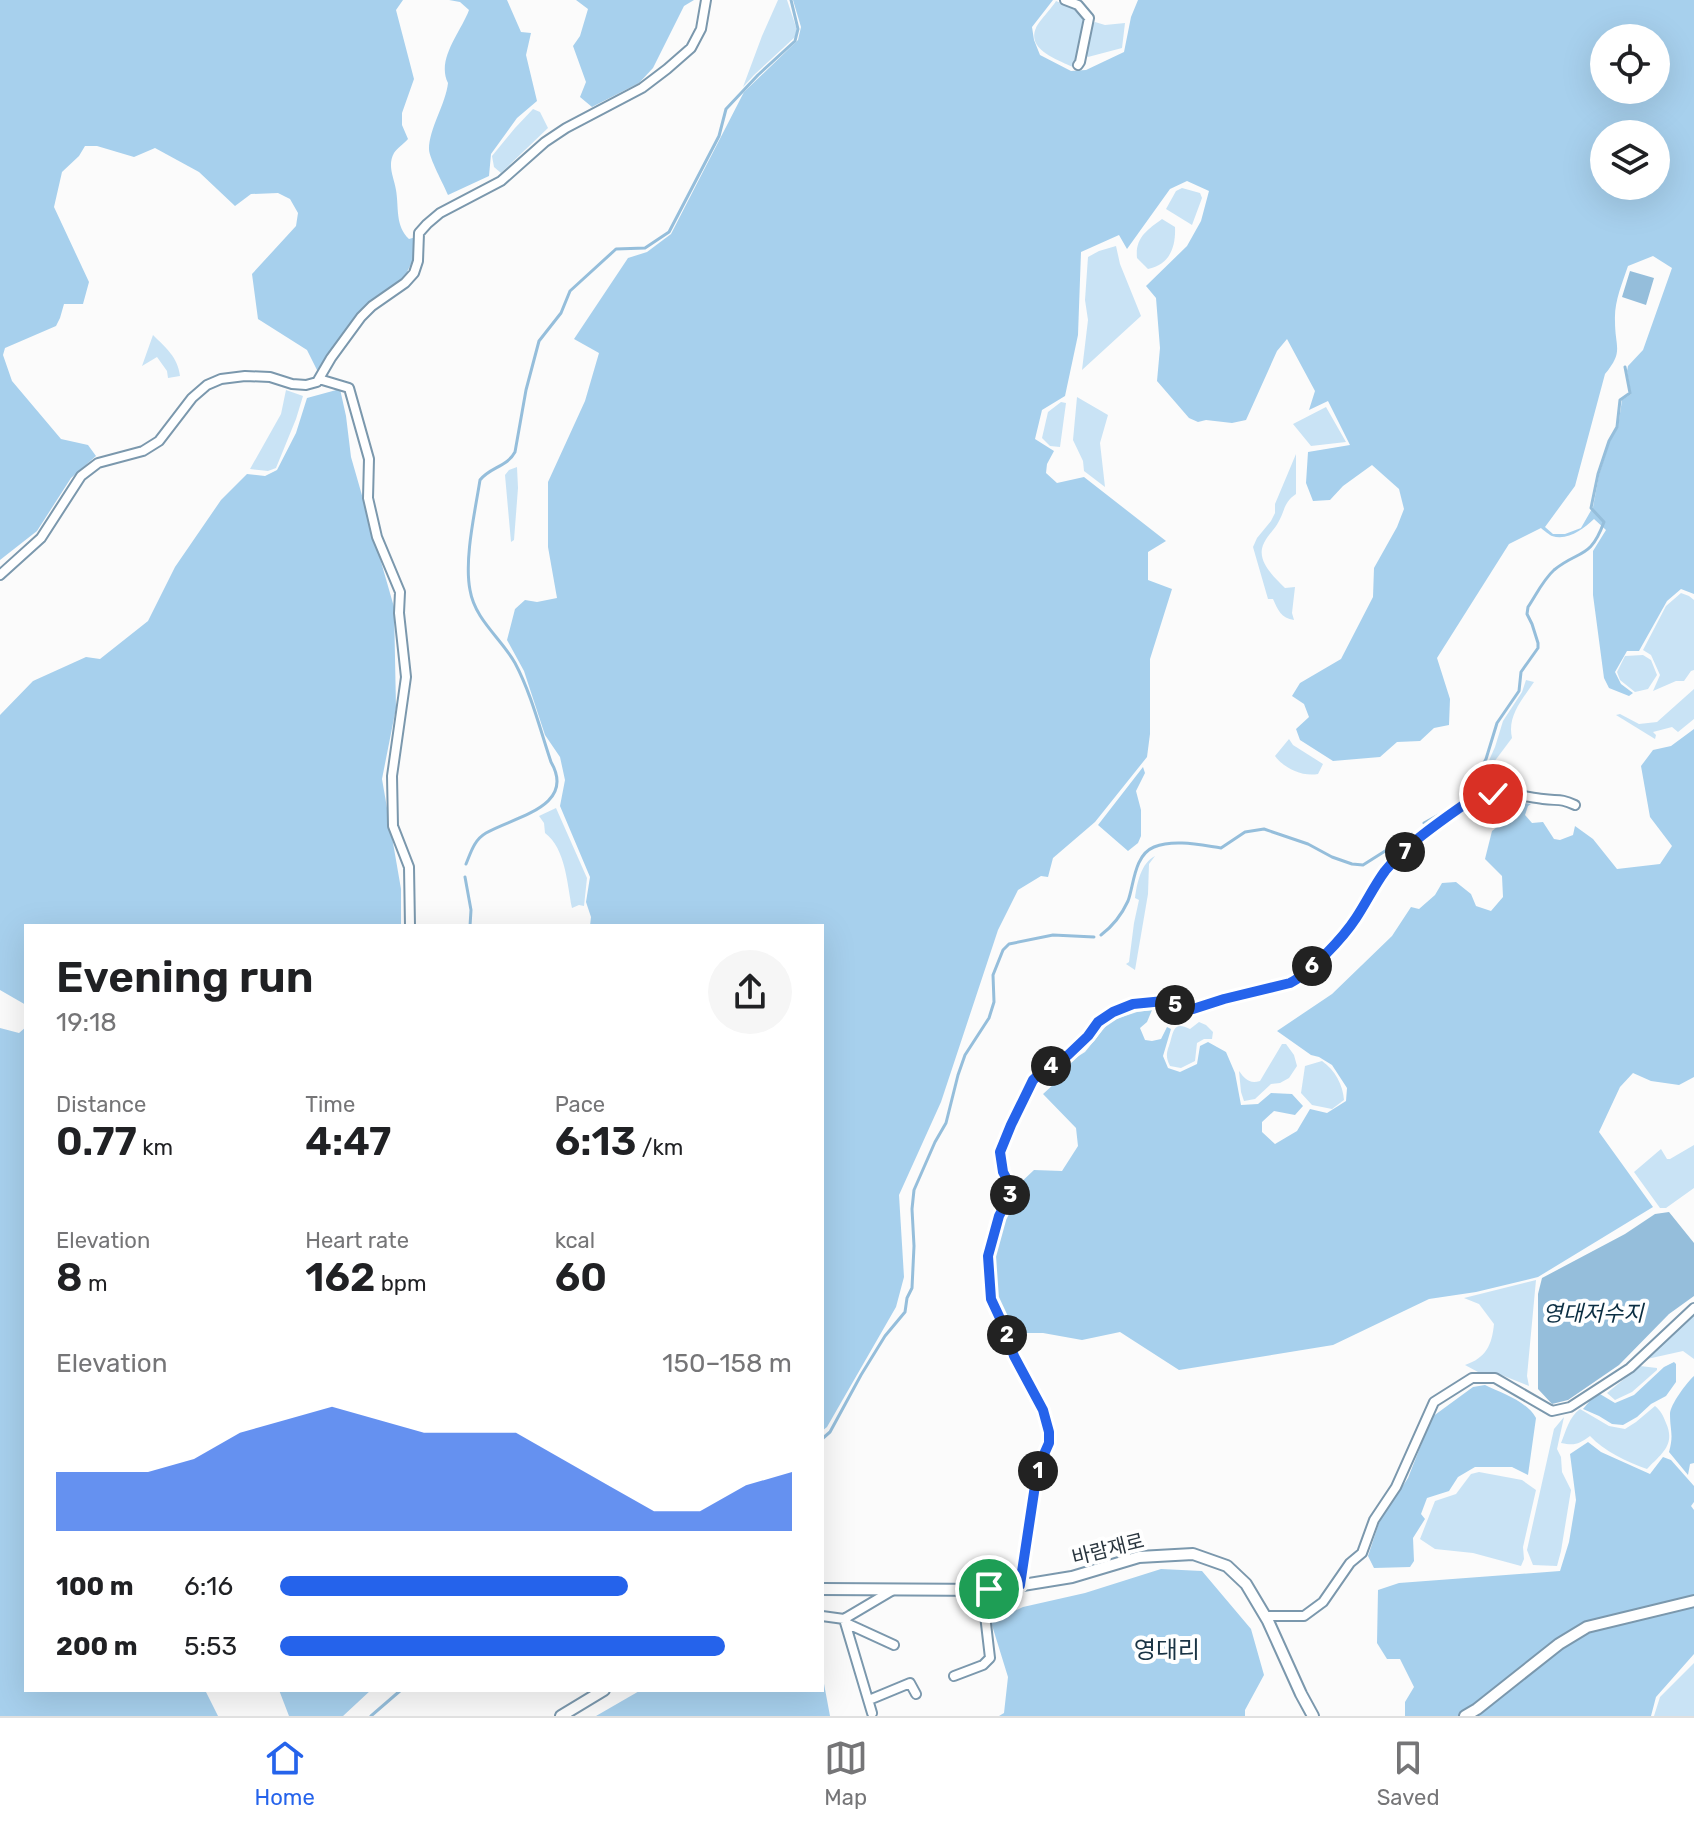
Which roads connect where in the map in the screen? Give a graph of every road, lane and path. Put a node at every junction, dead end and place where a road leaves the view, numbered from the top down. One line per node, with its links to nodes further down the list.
1 (706, 0): 4 (street)
2 (1065, 0): 3 (street)
3 (1078, 65)
4 (319, 379): 5 (street); 7 (street)
5 (0, 575)
6 (1575, 805): 9 (street)
7 (410, 924)
8 (1694, 1308): 15 (street)
9 (1020, 1585): 12 (street, 바람재로); 15 (street, 바람재로)
10 (824, 1589): 11 (street, 바람재로)
11 (894, 1589): 12 (street, 바람재로); 16 (street)
12 (989, 1589): 18 (street)
13 (1694, 1601): 25 (street)
14 (824, 1616): 16 (street)
15 (1265, 1616): 24 (street, 바람재로)
16 (845, 1621): 17 (street); 21 (street)
17 (894, 1645)
18 (954, 1676)
19 (601, 1692): 23 (street)
20 (916, 1694): 21 (street)
21 (869, 1700): 22 (street)
22 (872, 1713)
23 (561, 1716)
24 (1313, 1716)
25 (1465, 1716)

